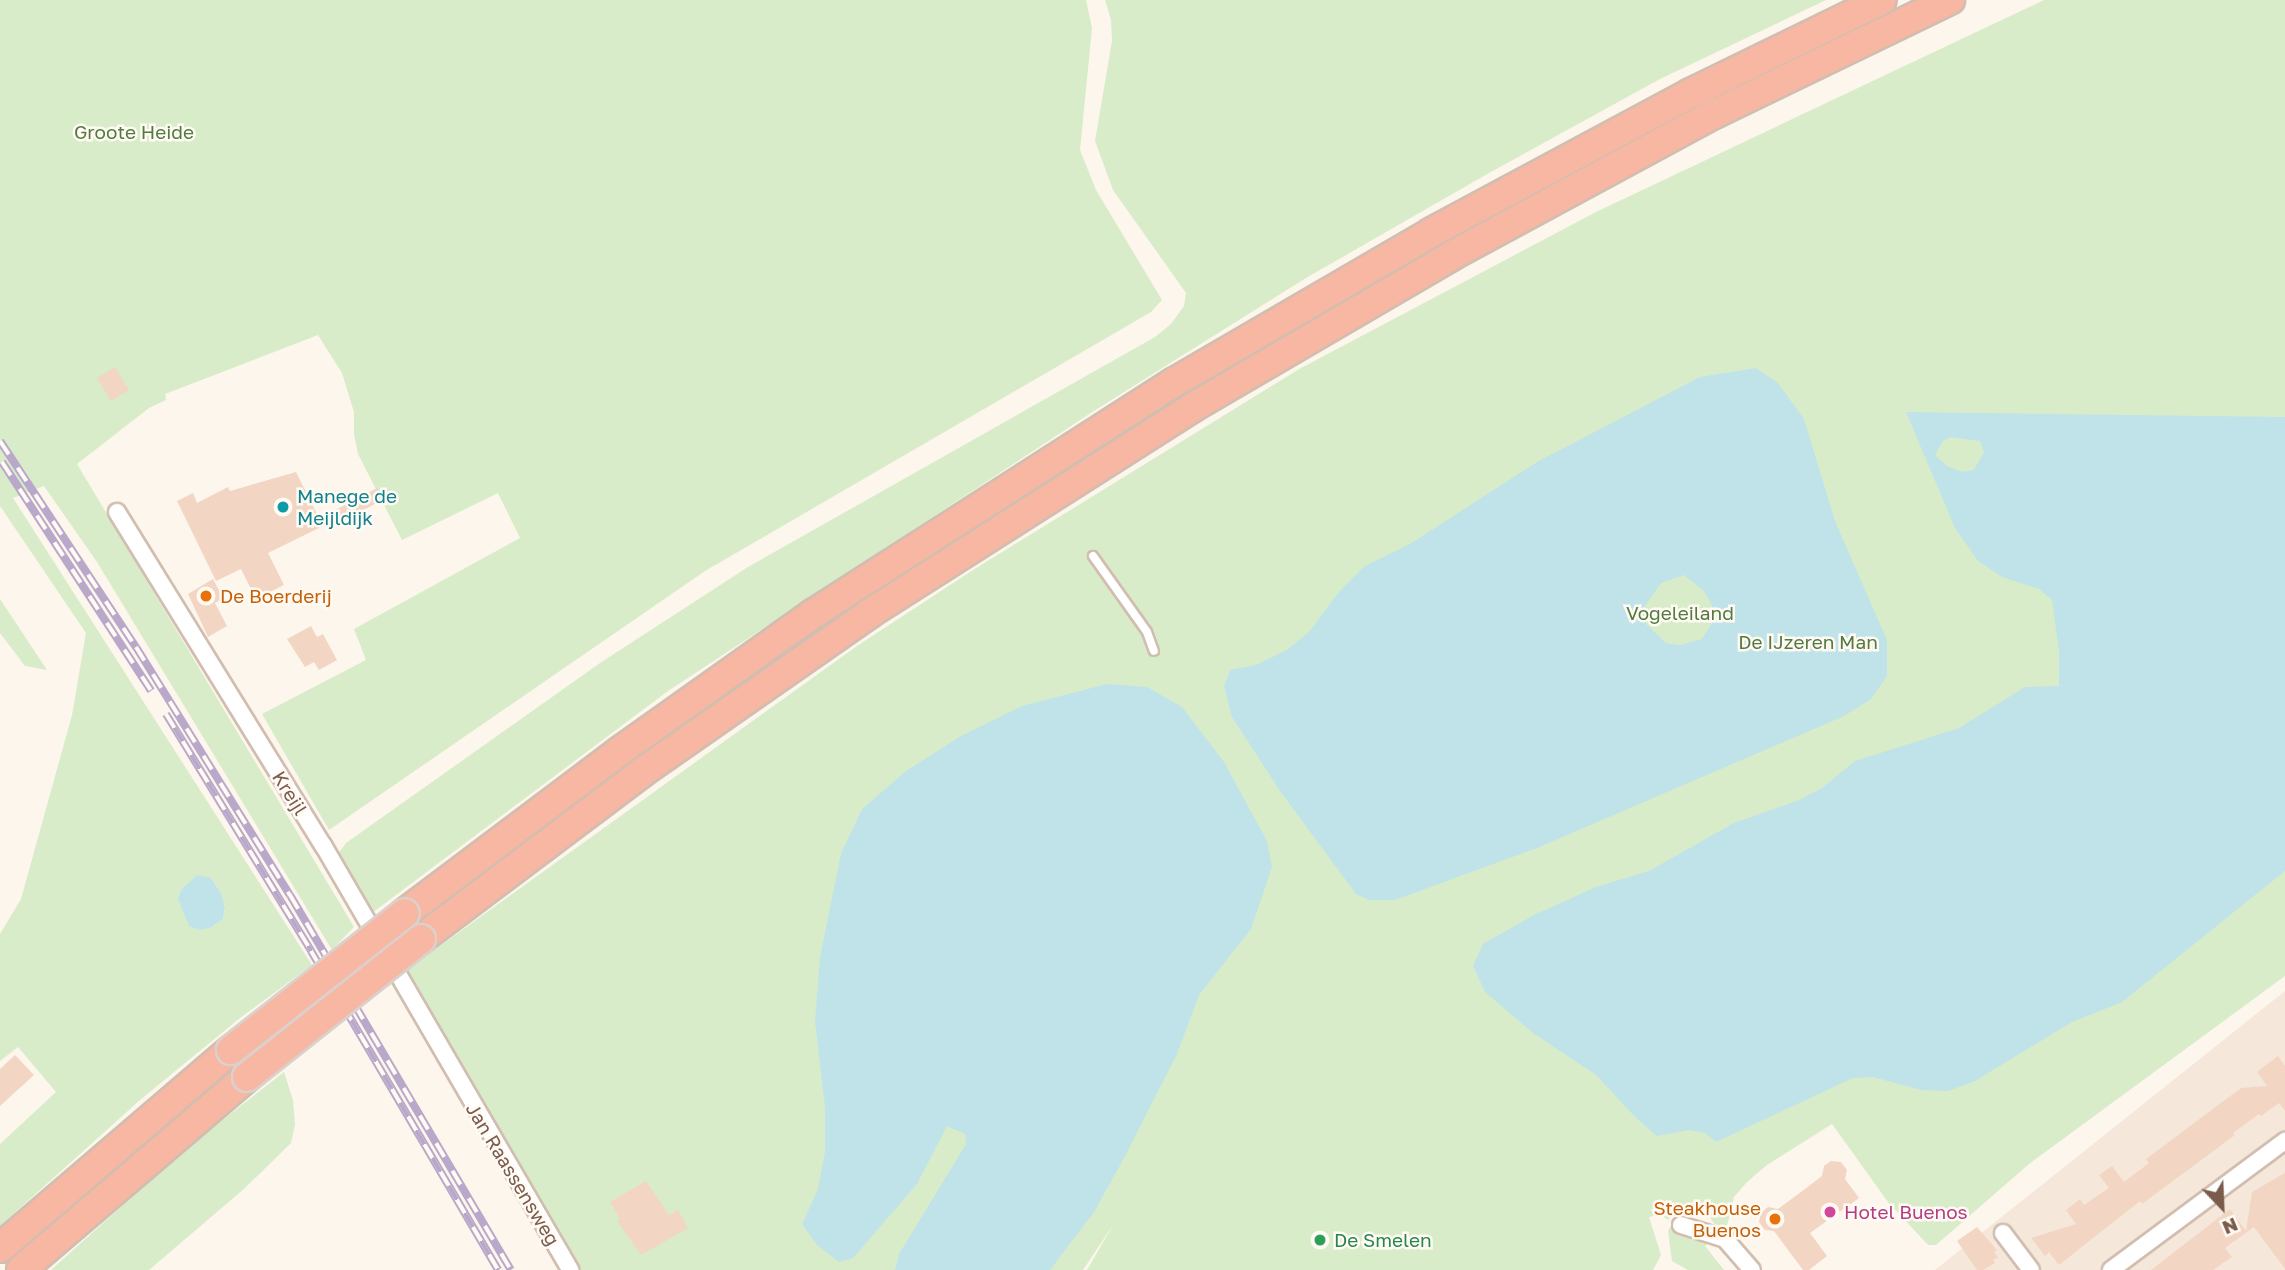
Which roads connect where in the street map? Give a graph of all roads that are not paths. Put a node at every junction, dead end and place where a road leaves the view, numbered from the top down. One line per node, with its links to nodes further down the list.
1 (1882, 0): 10 (highway, bridge)
2 (1950, 0): 11 (highway, bridge)
3 (117, 512): 6 (street, Kreijl)
4 (1094, 556): 5 (lane)
5 (1154, 651)
6 (456, 1078): 12 (street, Jan Raassensweg)
7 (2285, 1140): 15 (street)
8 (1681, 1225): 13 (street)
9 (2003, 1233): 14 (street)
10 (0, 1248)
11 (21, 1270)
12 (569, 1270)
13 (1752, 1270)
14 (2031, 1270)
15 (2111, 1270)

